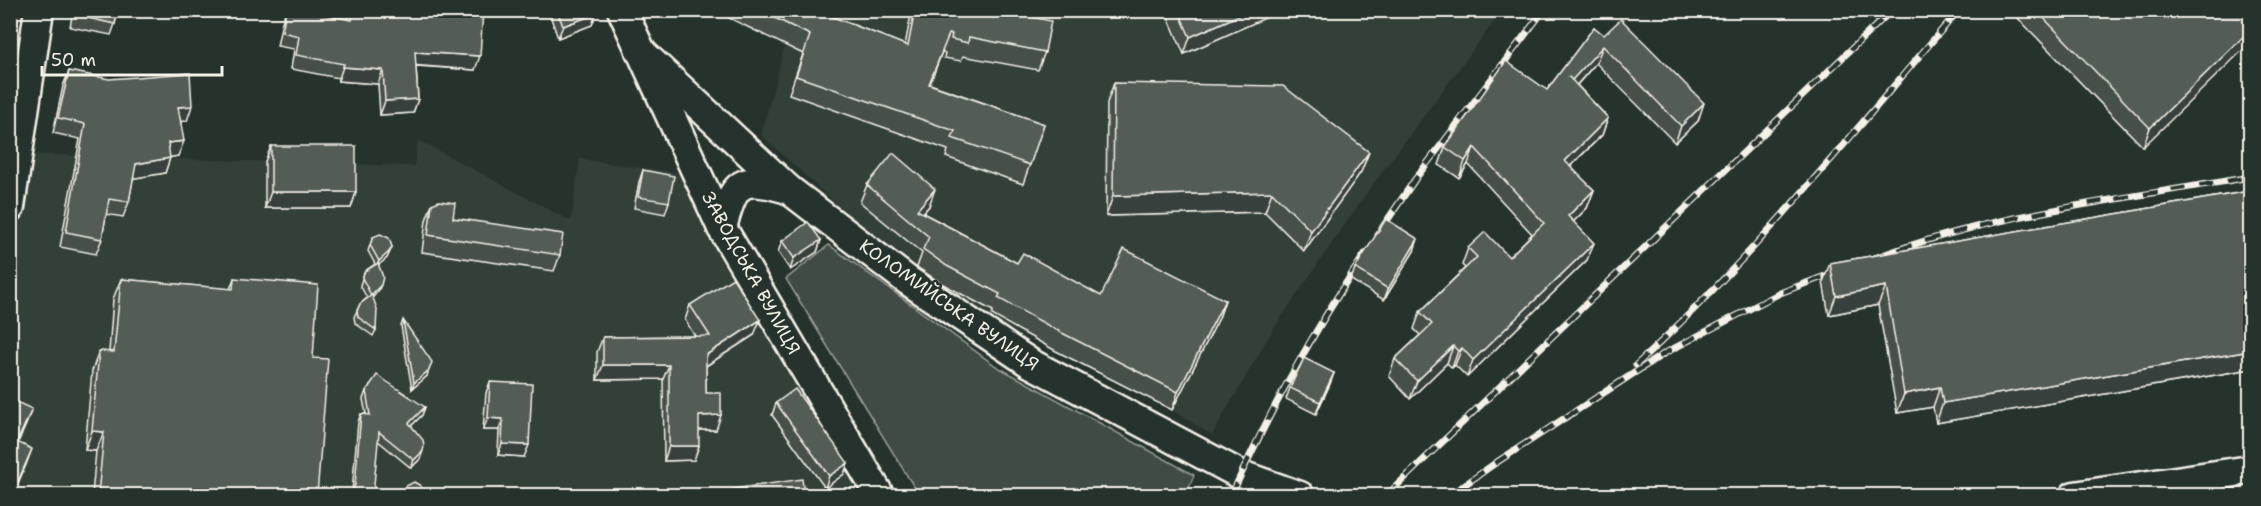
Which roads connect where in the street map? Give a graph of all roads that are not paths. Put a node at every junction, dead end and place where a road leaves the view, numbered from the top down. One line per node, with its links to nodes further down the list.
1 (39, 10): 5 (street)
2 (622, 10): 3 (street, ЗАВОДСЬКА ВУЛИЦЯ)
3 (640, 51): 4 (street, КОЛОМИЙСЬКА ВУЛИЦЯ); 6 (street, ЗАВОДСЬКА ВУЛИЦЯ)
4 (788, 189): 6 (street); 9 (street, КОЛОМИЙСЬКА ВУЛИЦЯ)
5 (10, 207)
6 (722, 228): 8 (street, ЗАВОДСЬКА ВУЛИЦЯ)
7 (2250, 470): 10 (street)
8 (880, 495)
9 (1300, 495)
10 (2074, 495)

